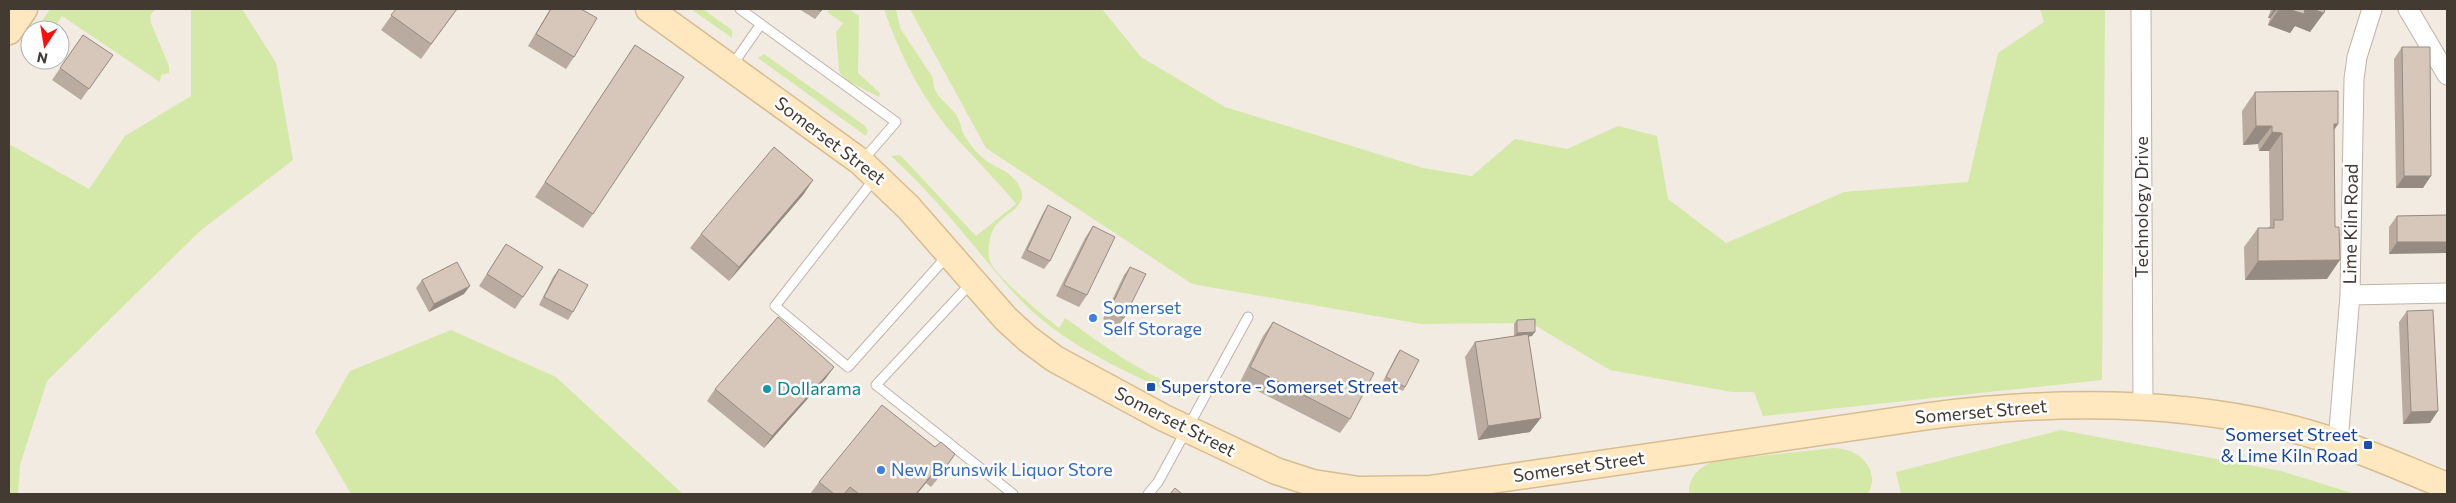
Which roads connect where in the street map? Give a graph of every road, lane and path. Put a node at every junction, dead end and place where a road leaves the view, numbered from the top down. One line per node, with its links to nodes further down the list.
1 (24, 9): 8 (main road)
2 (649, 9): 9 (main road, Somerset Street)
3 (740, 9): 7 (lane)
4 (2141, 9): 17 (street, Technology Drive)
5 (2372, 9): 15 (street, Lime Kiln Road)
6 (2408, 9): 10 (street)
7 (761, 24): 9 (lane); 11 (lane)
8 (9, 31)
9 (731, 67): 11 (main road, Somerset Street)
10 (2447, 75)
11 (869, 169): 12 (main road, Somerset Street); 12 (lane)
12 (949, 254): 13 (main road, Somerset Street)
13 (972, 281): 18 (main road, Somerset Street); 21 (lane)
14 (2447, 293): 15 (street)
15 (2350, 295): 19 (street, Lime Kiln Road)
16 (1248, 318): 18 (lane)
17 (2143, 406): 18 (main road, Somerset Street); 19 (main road, Somerset Street)
18 (1187, 429): 22 (lane)
19 (2338, 442): 20 (main road, Somerset Street)
20 (2447, 486)
21 (1013, 494)
22 (1148, 494)

